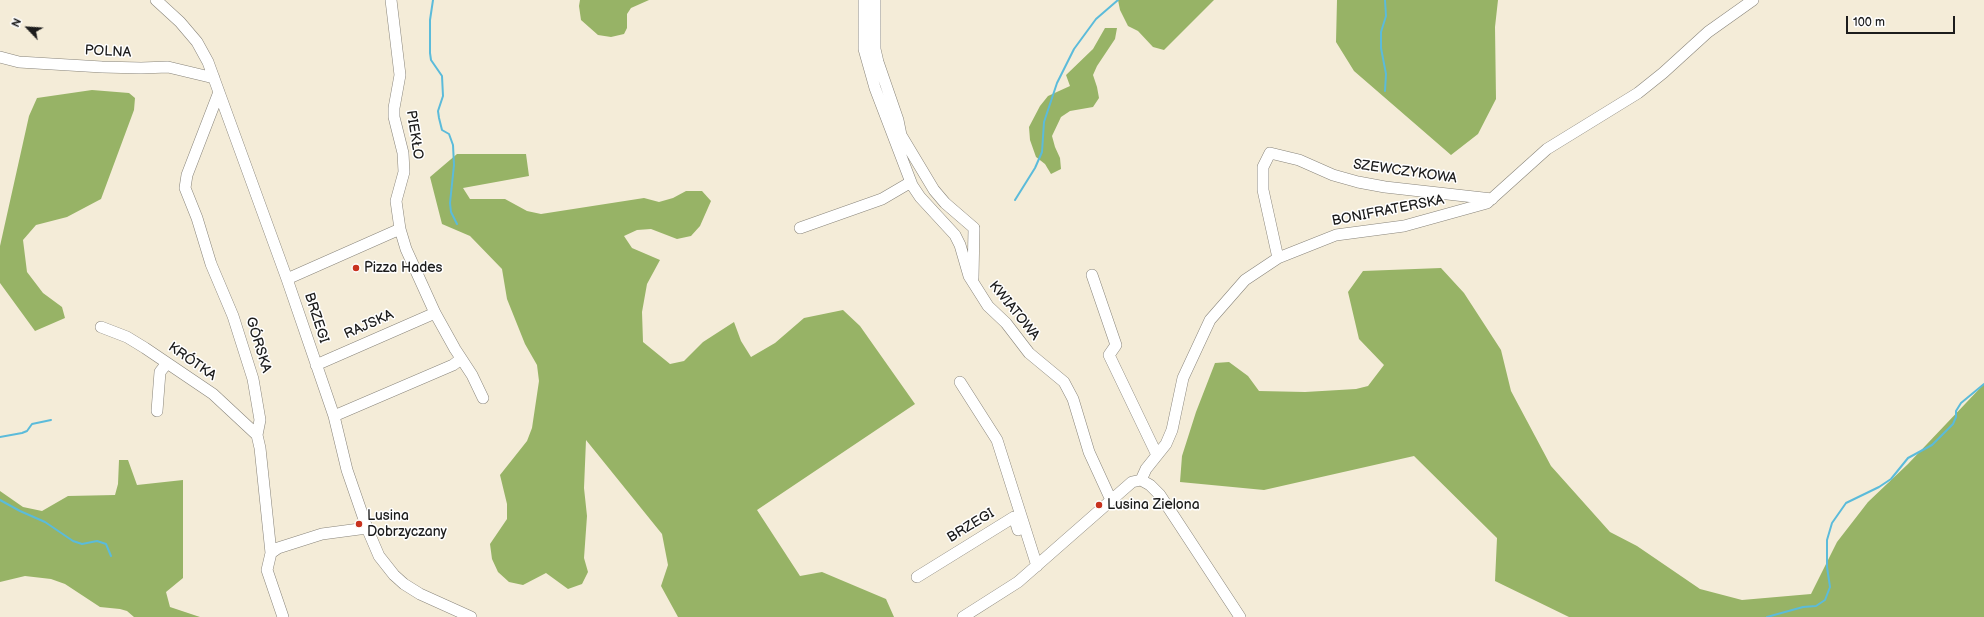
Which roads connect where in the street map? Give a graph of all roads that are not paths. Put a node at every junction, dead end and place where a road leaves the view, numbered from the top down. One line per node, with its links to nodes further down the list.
1 (156, 0): 7 (street, BRZEGI)
2 (391, 0): 12 (street, PIEKŁO)
3 (864, 0): 9 (street, KWIATOWA)
4 (875, 0): 16 (street)
5 (1753, 0): 10 (street, BONIFRATERSKA)
6 (0, 57): 7 (street, POLNA)
7 (214, 78): 8 (street, BRZEGI)
8 (219, 92): 15 (street, BRZEGI); 26 (street, GÓRSKA)
9 (911, 182): 11 (street); 16 (street, KWIATOWA)
10 (1492, 199): 13 (street, BONIFRATERSKA); 13 (street, SZEWCZYKOWA)
11 (800, 228)
12 (400, 229): 15 (street); 17 (street, PIEKŁO)
13 (1278, 258): 27 (street, BONIFRATERSKA)
14 (1092, 275): 27 (street)
15 (287, 279): 21 (street, BRZEGI)
16 (972, 281): 29 (street, KWIATOWA)
17 (435, 313): 19 (street, PIEKŁO); 21 (street, RAJSKA)
18 (101, 327): 20 (street, KRÓTKA)
19 (461, 358): 23 (street, PIEKŁO); 25 (street)
20 (167, 363): 24 (street); 26 (street, KRÓTKA)
21 (316, 366): 25 (street, BRZEGI)
22 (960, 382): 32 (street)
23 (483, 398)
24 (157, 411)
25 (334, 416): 30 (street, BRZEGI)
26 (257, 435): 31 (street, GÓRSKA)
27 (1157, 455): 28 (street, BONIFRATERSKA)
28 (1141, 480): 29 (street); 37 (street)
29 (1111, 500): 32 (street)
30 (367, 528): 31 (street); 35 (street, BRZEGI)
31 (272, 553): 34 (street, GÓRSKA)
32 (1034, 568): 33 (street, BRZEGI); 36 (street)
33 (917, 577)
34 (283, 617)
35 (471, 617)
36 (963, 617)
37 (1240, 617)

